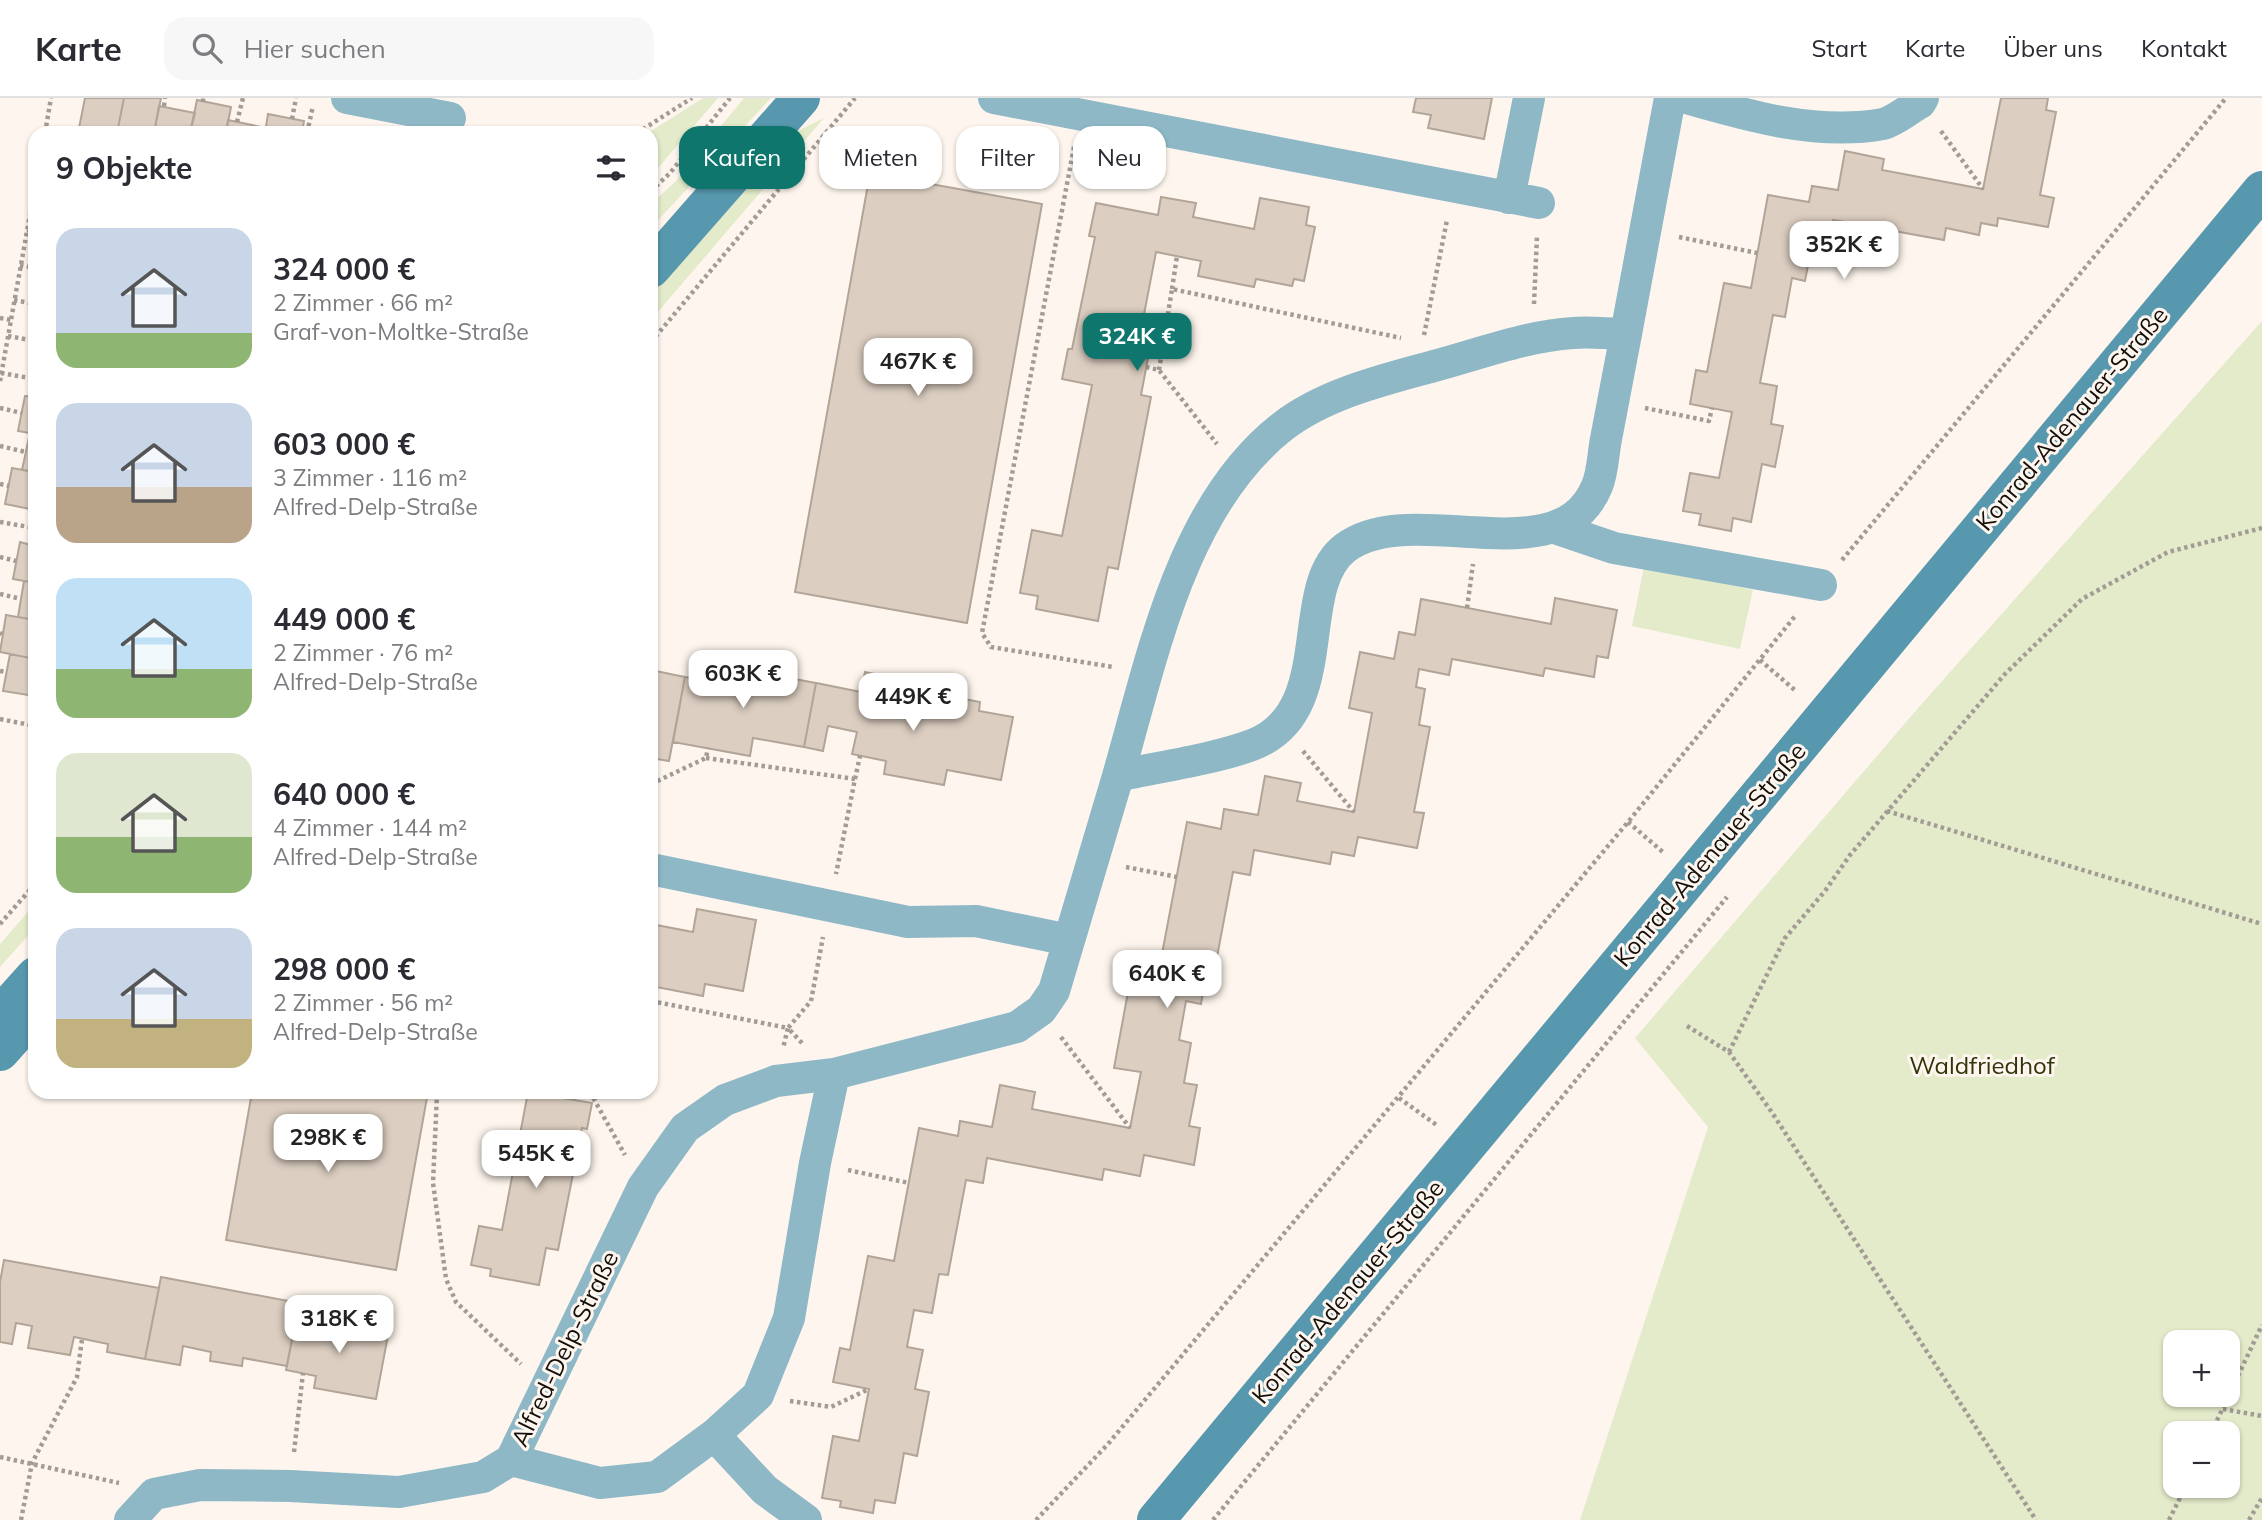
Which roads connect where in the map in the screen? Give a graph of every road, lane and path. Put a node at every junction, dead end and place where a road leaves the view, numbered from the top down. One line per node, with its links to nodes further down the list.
1 (51, 98): 22 (path)
2 (165, 98): 17 (path)
3 (243, 98): 21 (path)
4 (296, 98): 20 (path)
5 (315, 98): 23 (path)
6 (347, 98): 19 (street)
7 (692, 98): 24 (path)
8 (730, 98): 25 (path)
9 (801, 98): 35 (main road)
10 (855, 98): 43 (path)
11 (994, 98): 18 (street)
12 (1529, 98): 29 (street)
13 (1670, 98): 32 (street)
14 (1686, 98): 16 (street)
15 (2227, 98): 71 (path)
16 (1922, 101): 27 (path)
17 (164, 106)
18 (1080, 114): 26 (street); 78 (path)
19 (450, 118)
20 (292, 119)
21 (237, 122)
22 (46, 126)
23 (309, 126)
24 (648, 126)
25 (658, 184)
26 (1453, 187): 29 (street); 49 (path)
27 (1983, 189)
28 (2262, 190): 116 (main road, Konrad-Adenauer-Straße)
29 (1524, 200): 46 (path)
30 (28, 225): 31 (path)
31 (27, 230): 36 (path)
32 (1645, 230): 33 (path); 44 (street)
33 (1757, 253)
34 (1177, 256): 38 (path)
35 (658, 261)
36 (20, 265): 37 (path); 39 (path)
37 (28, 267)
38 (1172, 289): 48 (path); 51 (path)
39 (14, 300): 40 (path); 42 (path)
40 (28, 303)
41 (0, 318): 42 (path)
42 (11, 320): 45 (path)
43 (658, 334)
44 (1626, 334): 46 (street, Alfred-Delp-Straße); 55 (street)
45 (8, 336): 47 (path); 52 (path)
46 (1532, 339): 61 (street, Alfred-Delp-Straße)
47 (28, 340)
48 (1410, 340)
49 (1423, 342)
50 (1146, 367): 51 (path)
51 (1159, 370): 61 (path)
52 (1, 373): 53 (path); 54 (path)
53 (28, 378)
54 (0, 381)
55 (1613, 402): 57 (path); 66 (street)
56 (0, 408): 58 (path)
57 (1712, 408)
58 (22, 414)
59 (0, 446): 60 (path)
60 (26, 452)
61 (1237, 469): 78 (street, Alfred-Delp-Straße)
62 (0, 484): 63 (path)
63 (9, 486)
64 (0, 522): 65 (path)
65 (28, 527)
66 (1555, 528): 68 (street); 71 (street)
67 (2262, 528): 89 (path)
68 (1478, 534): 74 (path); 82 (street)
69 (0, 558): 70 (path)
70 (16, 561)
71 (1821, 585): 75 (path)
72 (0, 594): 73 (path)
73 (21, 599)
74 (1467, 608)
75 (1760, 660): 79 (path); 91 (path)
76 (0, 671): 77 (path)
77 (6, 673)
78 (1148, 673): 86 (street, Alfred-Delp-Straße)
79 (1806, 699)
80 (0, 719): 81 (path)
81 (28, 725)
82 (1283, 727): 86 (street); 90 (path)
83 (708, 748): 85 (path)
84 (860, 756): 87 (path)
85 (706, 758): 87 (path); 88 (path)
86 (1118, 776): 92 (street, Alfred-Delp-Straße)
87 (855, 779): 97 (path)
88 (658, 782)
89 (1887, 811): 99 (path); 109 (path)
90 (1354, 812)
91 (1628, 822): 93 (path); 112 (path)
92 (1093, 860): 95 (path); 100 (street, Alfred-Delp-Straße)
93 (1673, 861)
94 (658, 870): 97 (street)
95 (1177, 877)
96 (28, 892): 98 (path)
97 (830, 906): 100 (street); 107 (path)
98 (0, 924)
99 (2262, 924)
100 (1069, 940): 103 (street, Alfred-Delp-Straße)
101 (28, 984): 104 (main road)
102 (658, 1002): 107 (path)
103 (1041, 1010): 110 (street, Alfred-Delp-Straße); 115 (path)
104 (0, 1015)
105 (28, 1021): 108 (main road)
106 (1687, 1026): 109 (path)
107 (788, 1028): 110 (path); 111 (path)
108 (0, 1052)
109 (1729, 1052): 143 (path)
110 (834, 1074): 111 (street, Alfred-Delp-Straße); 117 (street, Alfred-Delp-Straße)
111 (776, 1081): 119 (street, Alfred-Delp-Straße)
112 (1399, 1098): 116 (path); 141 (path)
113 (437, 1099): 123 (path)
114 (594, 1099): 119 (path)
115 (1130, 1128)
116 (1468, 1146): 142 (main road, Konrad-Adenauer-Straße)
117 (815, 1163): 118 (path); 125 (street, Alfred-Delp-Straße)
118 (909, 1183)
119 (643, 1186): 123 (street, Alfred-Delp-Straße)
120 (2262, 1325): 126 (path)
121 (82, 1339): 132 (path)
122 (303, 1373): 133 (path)
123 (547, 1388): 131 (street, Alfred-Delp-Straße)
124 (869, 1389): 125 (path)
125 (758, 1395): 129 (street, Alfred-Delp-Straße)
126 (2223, 1409): 127 (path); 128 (path)
127 (2262, 1416)
128 (2217, 1421)
129 (714, 1435): 131 (street, Alfred-Delp-Straße); 140 (street)
130 (0, 1457): 132 (path)
131 (511, 1460): 137 (street)
132 (32, 1463): 134 (path); 138 (path)
133 (290, 1486): 134 (street); 137 (street)
134 (154, 1494): 139 (street)
135 (2180, 1498): 144 (path)
136 (2262, 1498): 145 (path)
137 (399, 1506)
138 (21, 1520)
139 (130, 1520)
140 (806, 1520)
141 (1036, 1520)
142 (1156, 1520)
143 (2036, 1520)
144 (2169, 1520)
145 (2249, 1520)

